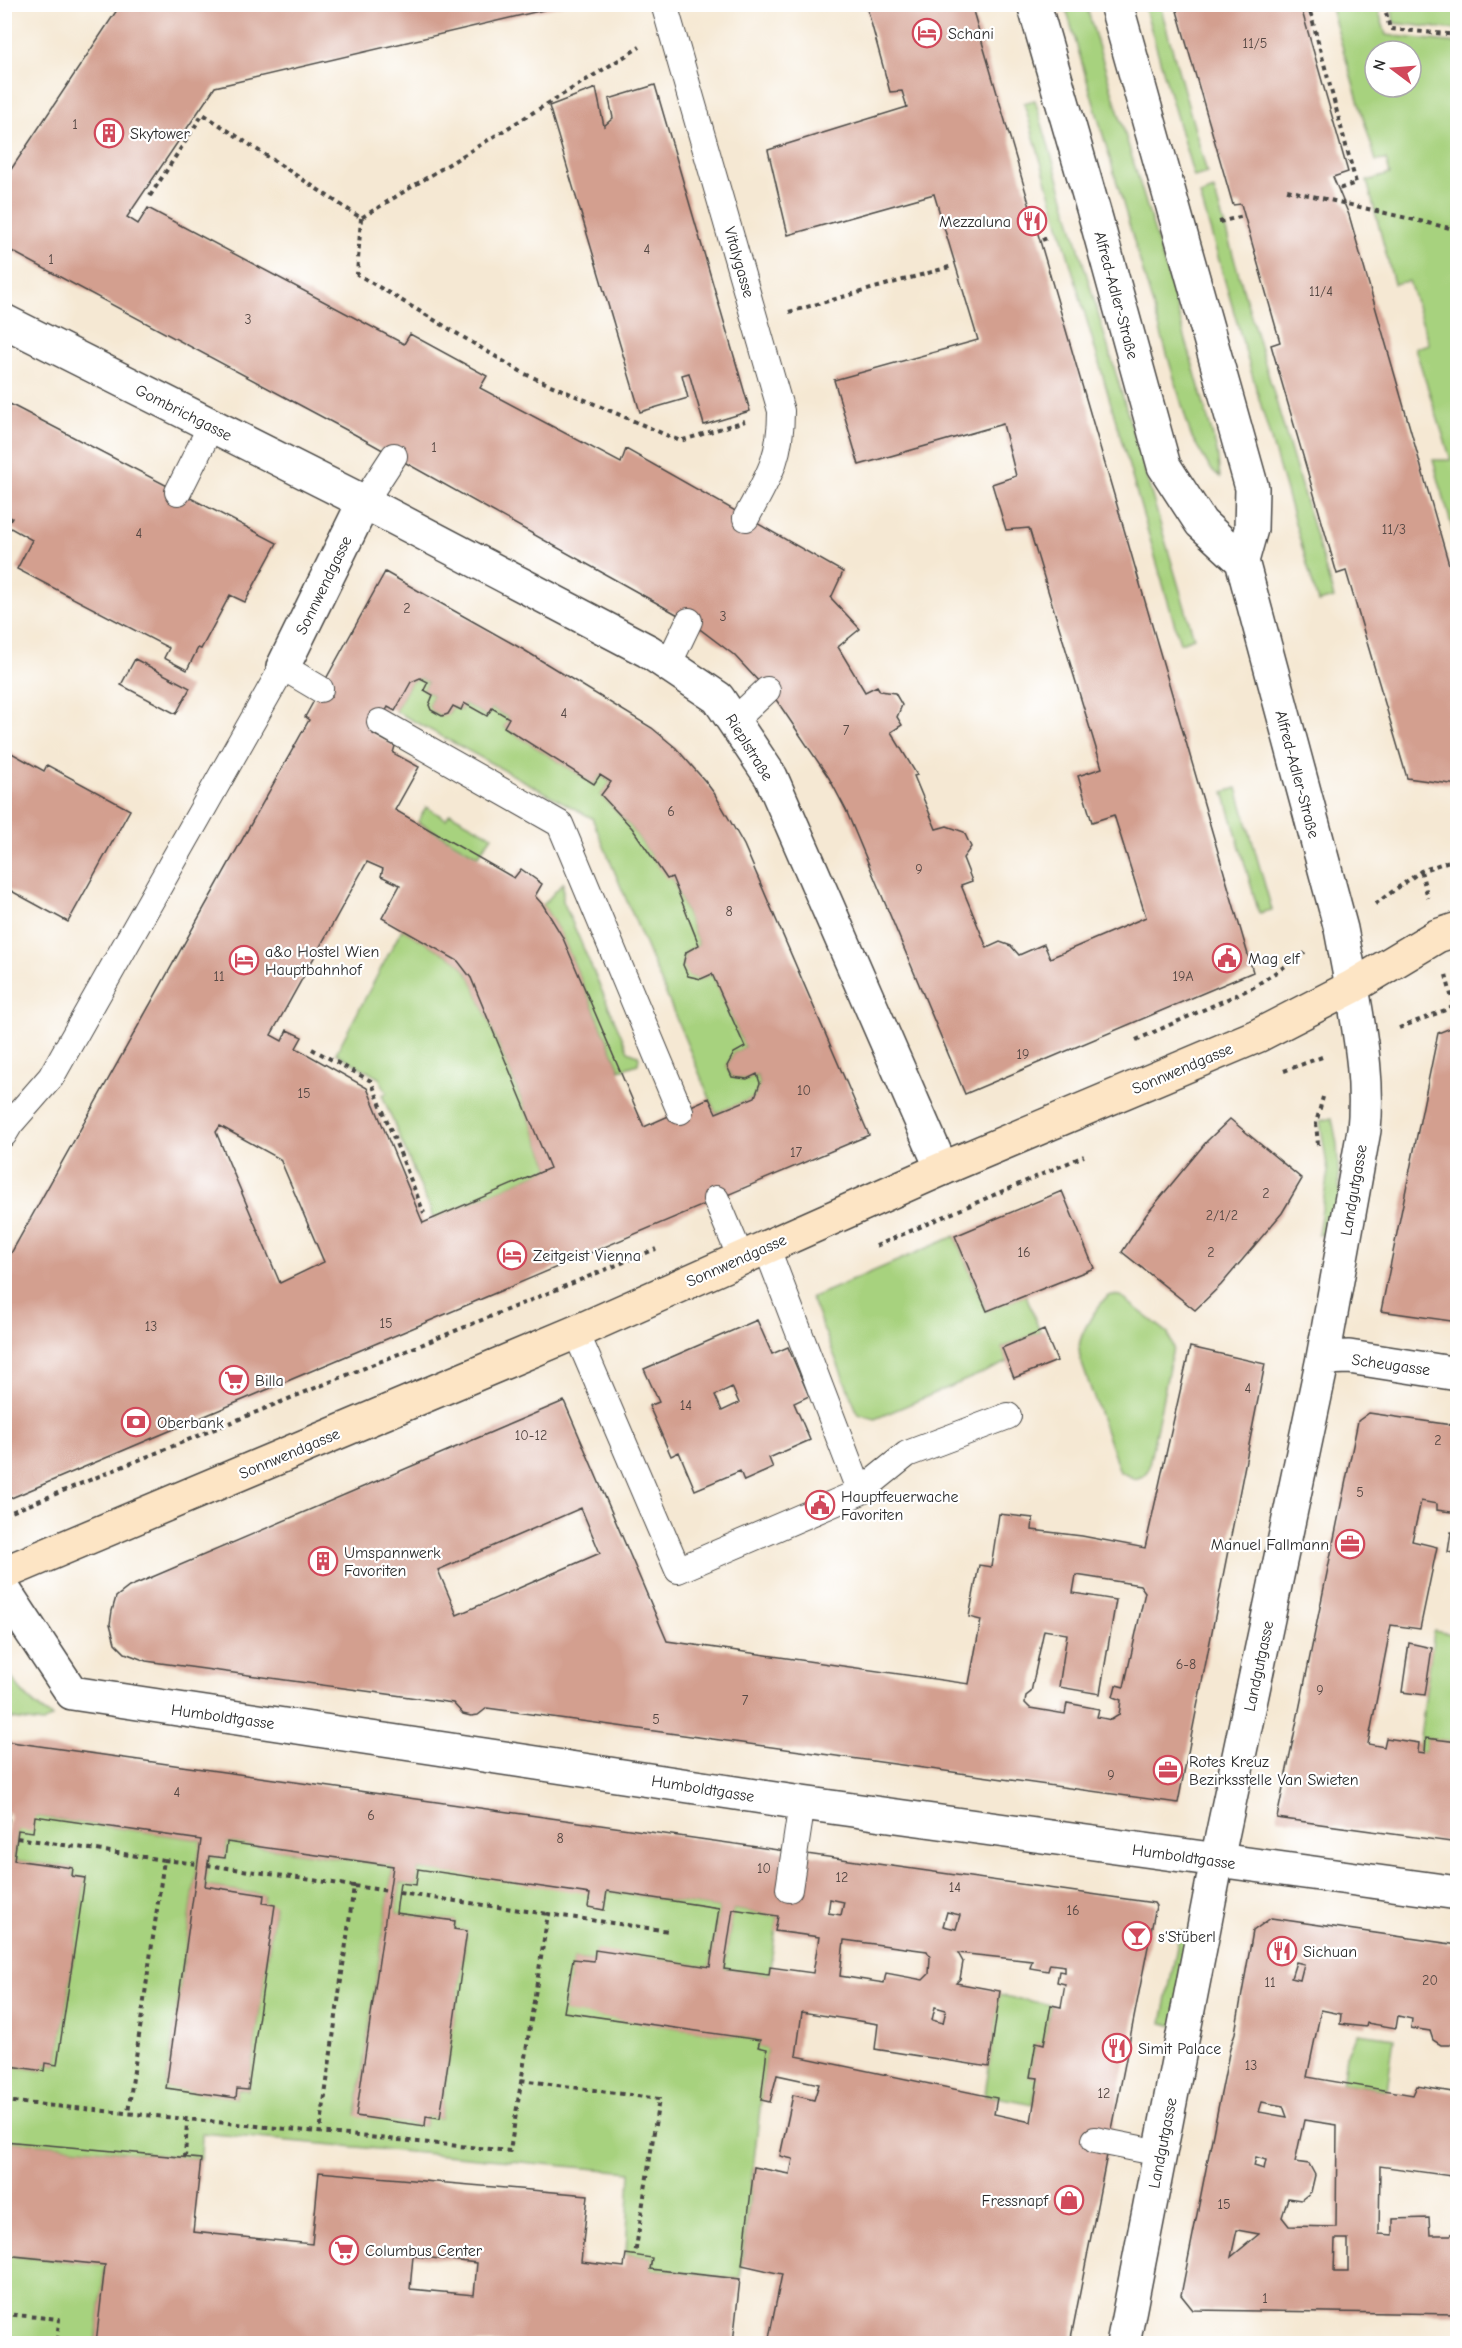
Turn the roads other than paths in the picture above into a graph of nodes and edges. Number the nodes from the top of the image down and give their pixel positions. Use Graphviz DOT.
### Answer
graph roads {
  1 [pos="1034,4"];
  2 [pos="1116,4"];
  3 [pos="668,16"];
  4 [pos="4,321"];
  5 [pos="211,426"];
  6 [pos="394,456"];
  7 [pos="178,492"];
  8 [pos="364,502"];
  9 [pos="746,518"];
  10 [pos="1242,561"];
  11 [pos="689,621"];
  12 [pos="668,664"];
  13 [pos="283,668"];
  14 [pos="320,689"];
  15 [pos="767,690"];
  16 [pos="734,721"];
  17 [pos="380,722"];
  18 [pos="1458,929"];
  19 [pos="1352,987"];
  20 [pos="680,1111"];
  21 [pos="4,1134"];
  22 [pos="942,1169"];
  23 [pos="716,1199"];
  24 [pos="753,1252"];
  25 [pos="576,1332"];
  26 [pos="1323,1358"];
  27 [pos="1458,1374"];
  28 [pos="1008,1416"];
  29 [pos="860,1492"];
  30 [pos="4,1573"];
  31 [pos="4,1590"];
  32 [pos="802,1803"];
  33 [pos="1217,1860"];
  34 [pos="789,1889"];
  35 [pos="1458,1893"];
  36 [pos="1095,2140"];
  37 [pos="1160,2153"];
  38 [pos="1131,2343"];
  1 -- 10 [label="street, Alfred-Adler-Straße"];
  2 -- 10 [label="street"];
  3 -- 9 [label="lane, Vitalygasse"];
  4 -- 5 [label="street, Gombrichgasse"];
  5 -- 7 [label="lane"];
  5 -- 8 [label="street, Gombrichgasse"];
  6 -- 8 [label="lane"];
  8 -- 12 [label="street, Rieplstraße"];
  8 -- 13 [label="street, Sonnwendgasse"];
  10 -- 19 [label="street, Alfred-Adler-Straße"];
  11 -- 12 [label="lane"];
  12 -- 16 [label="street, Rieplstraße"];
  13 -- 14 [label="lane"];
  13 -- 21 [label="lane"];
  15 -- 16 [label="lane"];
  16 -- 22 [label="street, Rieplstraße"];
  17 -- 20 [label="lane"];
  18 -- 19 [label="main road, Sonnwendgasse"];
  19 -- 22 [label="main road, Sonnwendgasse"];
  19 -- 26 [label="street, Landgutgasse"];
  22 -- 24 [label="main road, Sonnwendgasse"];
  23 -- 24 [label="lane"];
  24 -- 25 [label="main road, Sonnwendgasse"];
  24 -- 29 [label="lane"];
  25 -- 29 [label="lane"];
  25 -- 30 [label="main road, Sonnwendgasse"];
  26 -- 27 [label="street, Scheugasse"];
  26 -- 33 [label="street, Landgutgasse"];
  28 -- 29 [label="lane"];
  31 -- 32 [label="street, Humboldtgasse"];
  32 -- 33 [label="street, Humboldtgasse"];
  32 -- 34 [label="lane"];
  33 -- 35 [label="street, Humboldtgasse"];
  33 -- 37 [label="street, Landgutgasse"];
  36 -- 37 [label="lane"];
  37 -- 38 [label="street, Landgutgasse"];
}
